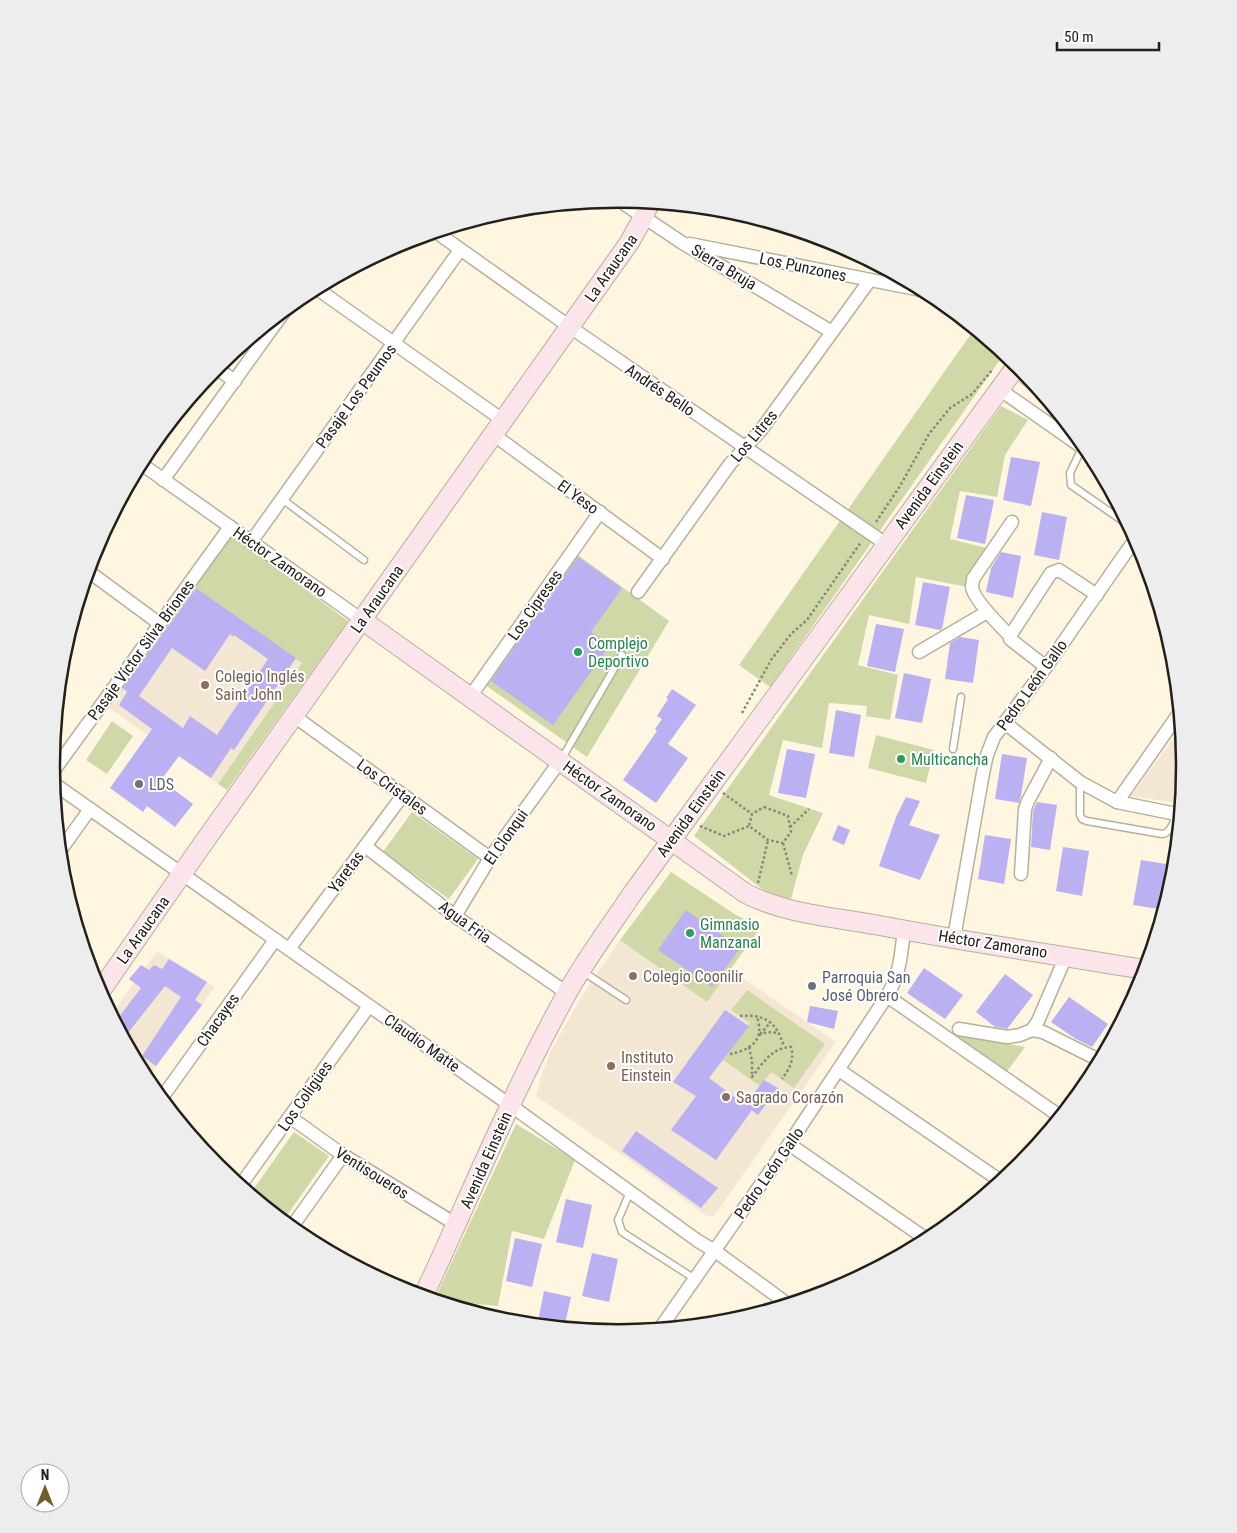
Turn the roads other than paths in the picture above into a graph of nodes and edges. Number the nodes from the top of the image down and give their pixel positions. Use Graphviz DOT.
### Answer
graph roads {
  1 [pos="647,210"];
  2 [pos="443,237"];
  3 [pos="681,242"];
  4 [pos="460,250"];
  5 [pos="870,280"];
  6 [pos="904,287"];
  7 [pos="323,293"];
  8 [pos="570,328"];
  9 [pos="272,329"];
  10 [pos="832,332"];
  11 [pos="394,343"];
  12 [pos="1013,372"];
  13 [pos="223,373"];
  14 [pos="235,381"];
  15 [pos="1000,389"];
  16 [pos="498,428"];
  17 [pos="1070,438"];
  18 [pos="745,448"];
  19 [pos="1082,455"];
  20 [pos="147,468"];
  21 [pos="163,480"];
  22 [pos="282,499"];
  23 [pos="600,512"];
  24 [pos="1118,518"];
  25 [pos="1012,522"];
  26 [pos="230,527"];
  27 [pos="251,542"];
  28 [pos="886,544"];
  29 [pos="1131,546"];
  30 [pos="662,558"];
  31 [pos="364,560"];
  32 [pos="94,576"];
  33 [pos="638,592"];
  34 [pos="1097,595"];
  35 [pos="987,612"];
  36 [pos="362,620"];
  37 [pos="160,624"];
  38 [pos="1010,636"];
  39 [pos="919,652"];
  40 [pos="622,655"];
  41 [pos="1046,668"];
  42 [pos="961,696"];
  43 [pos="470,697"];
  44 [pos="294,716"];
  45 [pos="1175,719"];
  46 [pos="1005,723"];
  47 [pos="953,749"];
  48 [pos="1051,758"];
  49 [pos="60,761"];
  50 [pos="560,761"];
  51 [pos="1080,782"];
  52 [pos="61,788"];
  53 [pos="403,796"];
  54 [pos="1117,802"];
  55 [pos="90,809"];
  56 [pos="1175,814"];
  57 [pos="1174,823"];
  58 [pos="671,840"];
  59 [pos="66,844"];
  60 [pos="365,846"];
  61 [pos="490,858"];
  62 [pos="182,874"];
  63 [pos="1021,874"];
  64 [pos="455,916"];
  65 [pos="904,930"];
  66 [pos="954,938"];
  67 [pos="275,940"];
  68 [pos="289,949"];
  69 [pos="1066,956"];
  70 [pos="1138,969"];
  71 [pos="581,970"];
  72 [pos="105,984"];
  73 [pos="567,993"];
  74 [pos="887,996"];
  75 [pos="626,1000"];
  76 [pos="369,1006"];
  77 [pos="959,1029"];
  78 [pos="1032,1030"];
  79 [pos="1095,1058"];
  80 [pos="839,1070"];
  81 [pos="165,1093"];
  82 [pos="510,1105"];
  83 [pos="1056,1113"];
  84 [pos="290,1117"];
  85 [pos="790,1144"];
  86 [pos="343,1156"];
  87 [pos="996,1178"];
  88 [pos="244,1180"];
  89 [pos="630,1192"];
  90 [pos="295,1222"];
  91 [pos="457,1225"];
  92 [pos="921,1236"];
  93 [pos="715,1252"];
  94 [pos="695,1279"];
  95 [pos="426,1290"];
  96 [pos="782,1300"];
  97 [pos="664,1323"];
  1 -- 3 [label="street, Sierra Bruja"];
  1 -- 8 [label="street, La Araucana"];
  2 -- 4 [label="street, Andrés Bello"];
  3 -- 5 [label="street, Los Punzones"];
  3 -- 10 [label="street, Sierra Bruja"];
  4 -- 8 [label="street, Andrés Bello"];
  4 -- 11 [label="street, Pasaje Los Peumos"];
  5 -- 6 [label="street, Los Punzones"];
  5 -- 10 [label="street, Los Litres"];
  7 -- 11 [label="street, El Yeso"];
  8 -- 16 [label="street, La Araucana"];
  8 -- 18 [label="street, Andrés Bello"];
  9 -- 14 [label="street"];
  10 -- 18 [label="street, Los Litres"];
  11 -- 16 [label="street, El Yeso"];
  11 -- 22 [label="street, Pasaje Los Peumos"];
  12 -- 15 [label="street, Avenida Einstein"];
  13 -- 14 [label="street"];
  14 -- 21 [label="street"];
  15 -- 17 [label="street"];
  15 -- 28 [label="street, Avenida Einstein"];
  16 -- 23 [label="street, El Yeso"];
  16 -- 36 [label="street, La Araucana"];
  18 -- 28 [label="street, Andrés Bello"];
  18 -- 30 [label="street, Los Litres"];
  19 -- 24 [label="lane"];
  20 -- 21 [label="street, Héctor Zamorano"];
  21 -- 26 [label="street, Héctor Zamorano"];
  22 -- 27 [label="street, Pasaje Los Peumos"];
  22 -- 31 [label="lane"];
  23 -- 30 [label="street, El Yeso"];
  23 -- 43 [label="street, Los Cipreses"];
  25 -- 35 [label="street"];
  26 -- 27 [label="street, Héctor Zamorano"];
  26 -- 37 [label="street, Pasaje Víctor Silva Briones"];
  27 -- 36 [label="street, Héctor Zamorano"];
  28 -- 58 [label="street, Avenida Einstein"];
  29 -- 34 [label="street, Pedro León Gallo"];
  30 -- 33 [label="street, Los Litres"];
  32 -- 37 [label="street"];
  34 -- 38 [label="street"];
  34 -- 41 [label="street, Pedro León Gallo"];
  35 -- 38 [label="street"];
  35 -- 39 [label="street"];
  36 -- 43 [label="street, Héctor Zamorano"];
  36 -- 44 [label="street, La Araucana"];
  37 -- 49 [label="street, Pasaje Víctor Silva Briones"];
  38 -- 41 [label="street"];
  40 -- 50 [label="lane"];
  41 -- 46 [label="street, Pedro León Gallo"];
  42 -- 47 [label="lane"];
  43 -- 50 [label="street, Héctor Zamorano"];
  44 -- 53 [label="street, Los Cristales"];
  44 -- 62 [label="street, La Araucana"];
  45 -- 54 [label="street"];
  46 -- 48 [label="street"];
  46 -- 66 [label="street, Pedro León Gallo"];
  48 -- 51 [label="street"];
  48 -- 63 [label="street"];
  50 -- 58 [label="street, Héctor Zamorano"];
  50 -- 61 [label="street, El Clonqui"];
  51 -- 54 [label="street"];
  51 -- 57 [label="lane"];
  52 -- 55 [label="street, Claudio Matte"];
  53 -- 60 [label="street, Yaretas"];
  53 -- 61 [label="street, Los Cristales"];
  54 -- 56 [label="street"];
  55 -- 59 [label="street"];
  55 -- 62 [label="street, Claudio Matte"];
  58 -- 65 [label="street, Héctor Zamorano"];
  58 -- 71 [label="street, Avenida Einstein"];
  60 -- 64 [label="street, Agua Fria"];
  60 -- 68 [label="street, Yaretas"];
  61 -- 64 [label="street, El Clonqui"];
  62 -- 67 [label="street, Claudio Matte"];
  62 -- 72 [label="street, La Araucana"];
  64 -- 73 [label="street, Agua Fria"];
  65 -- 66 [label="street, Héctor Zamorano"];
  65 -- 74 [label="street, Pedro León Gallo"];
  66 -- 69 [label="street, Héctor Zamorano"];
  67 -- 68 [label="street, Claudio Matte"];
  67 -- 81 [label="street, Chacayes"];
  68 -- 76 [label="street, Claudio Matte"];
  69 -- 70 [label="street, Héctor Zamorano"];
  69 -- 78 [label="street"];
  71 -- 73 [label="street, Avenida Einstein"];
  71 -- 75 [label="lane"];
  73 -- 82 [label="street, Avenida Einstein"];
  74 -- 80 [label="street, Pedro León Gallo"];
  74 -- 83 [label="street"];
  76 -- 82 [label="street, Claudio Matte"];
  76 -- 84 [label="street, Los Coligües"];
  77 -- 78 [label="street"];
  78 -- 79 [label="street"];
  80 -- 85 [label="street, Pedro León Gallo"];
  80 -- 87 [label="street"];
  82 -- 89 [label="street, Claudio Matte"];
  82 -- 91 [label="street, Avenida Einstein"];
  84 -- 86 [label="street, Ventisoueros"];
  84 -- 88 [label="street, Los Coligües"];
  85 -- 92 [label="street"];
  85 -- 93 [label="street, Pedro León Gallo"];
  86 -- 90 [label="street"];
  86 -- 91 [label="street, Ventisoueros"];
  89 -- 93 [label="street, Claudio Matte"];
  89 -- 94 [label="lane"];
  91 -- 95 [label="street, Avenida Einstein"];
  93 -- 94 [label="street, Pedro León Gallo"];
  93 -- 96 [label="street, Claudio Matte"];
  94 -- 97 [label="street, Pedro León Gallo"];
}
